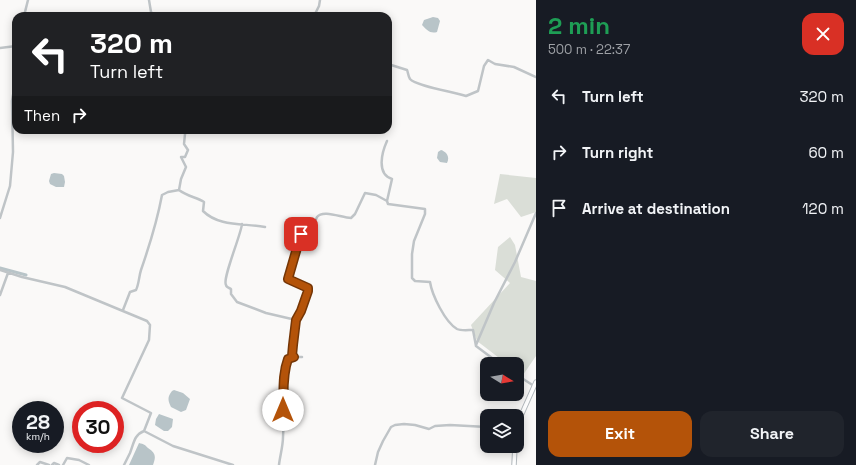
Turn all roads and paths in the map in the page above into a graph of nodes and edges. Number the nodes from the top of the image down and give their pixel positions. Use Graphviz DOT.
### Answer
graph roads {
  1 [pos="28,0"];
  2 [pos="149,0"];
  3 [pos="320,0"];
  4 [pos="25,12"];
  5 [pos="150,12"];
  6 [pos="316,12"];
  7 [pos="12,46"];
  8 [pos="0,48"];
  9 [pos="392,65"];
  10 [pos="536,77"];
  11 [pos="13,134"];
  12 [pos="185,134"];
  13 [pos="387,141"];
  14 [pos="179,190"];
  15 [pos="387,201"];
  16 [pos="536,213"];
  17 [pos="0,218"];
  18 [pos="242,224"];
  19 [pos="265,227"];
  20 [pos="0,270"];
  21 [pos="8,273"];
  22 [pos="0,295"];
  23 [pos="123,310"];
  24 [pos="296,320"];
  25 [pos="476,346"];
  26 [pos="294,357"];
  27 [pos="302,357"];
  28 [pos="491,357"];
  29 [pos="524,378"];
  30 [pos="535,384"];
  31 [pos="524,409"];
  32 [pos="480,427"];
  33 [pos="144,431"];
  34 [pos="515,453"];
  35 [pos="37,465"];
  36 [pos="48,465"];
  37 [pos="52,465"];
  38 [pos="59,465"];
  39 [pos="63,465"];
  40 [pos="89,465"];
  41 [pos="124,465"];
  42 [pos="233,465"];
  43 [pos="278,465"];
  44 [pos="375,465"];
  45 [pos="514,465"];
  1 -- 4 [label="street"];
  2 -- 5 [label="street"];
  3 -- 6 [label="street"];
  7 -- 8 [label="street"];
  9 -- 10 [label="street"];
  11 -- 17 [label="street"];
  12 -- 14 [label="street"];
  13 -- 15 [label="street"];
  14 -- 18 [label="street"];
  14 -- 23 [label="street"];
  15 -- 24 [label="street"];
  15 -- 25 [label="street"];
  16 -- 25 [label="street"];
  18 -- 19 [label="street"];
  18 -- 24 [label="street"];
  20 -- 21 [label="street"];
  21 -- 22 [label="street"];
  21 -- 23 [label="street"];
  23 -- 33 [label="street"];
  24 -- 26 [label="street"];
  25 -- 28 [label="street"];
  26 -- 27 [label="street"];
  26 -- 43 [label="street"];
  29 -- 30 [label="street"];
  30 -- 31 [label="main road"];
  32 -- 44 [label="street"];
  33 -- 41 [label="street"];
  33 -- 42 [label="street"];
  34 -- 45 [label="main road"];
  35 -- 36 [label="street"];
  37 -- 38 [label="street"];
  39 -- 40 [label="street"];
}
